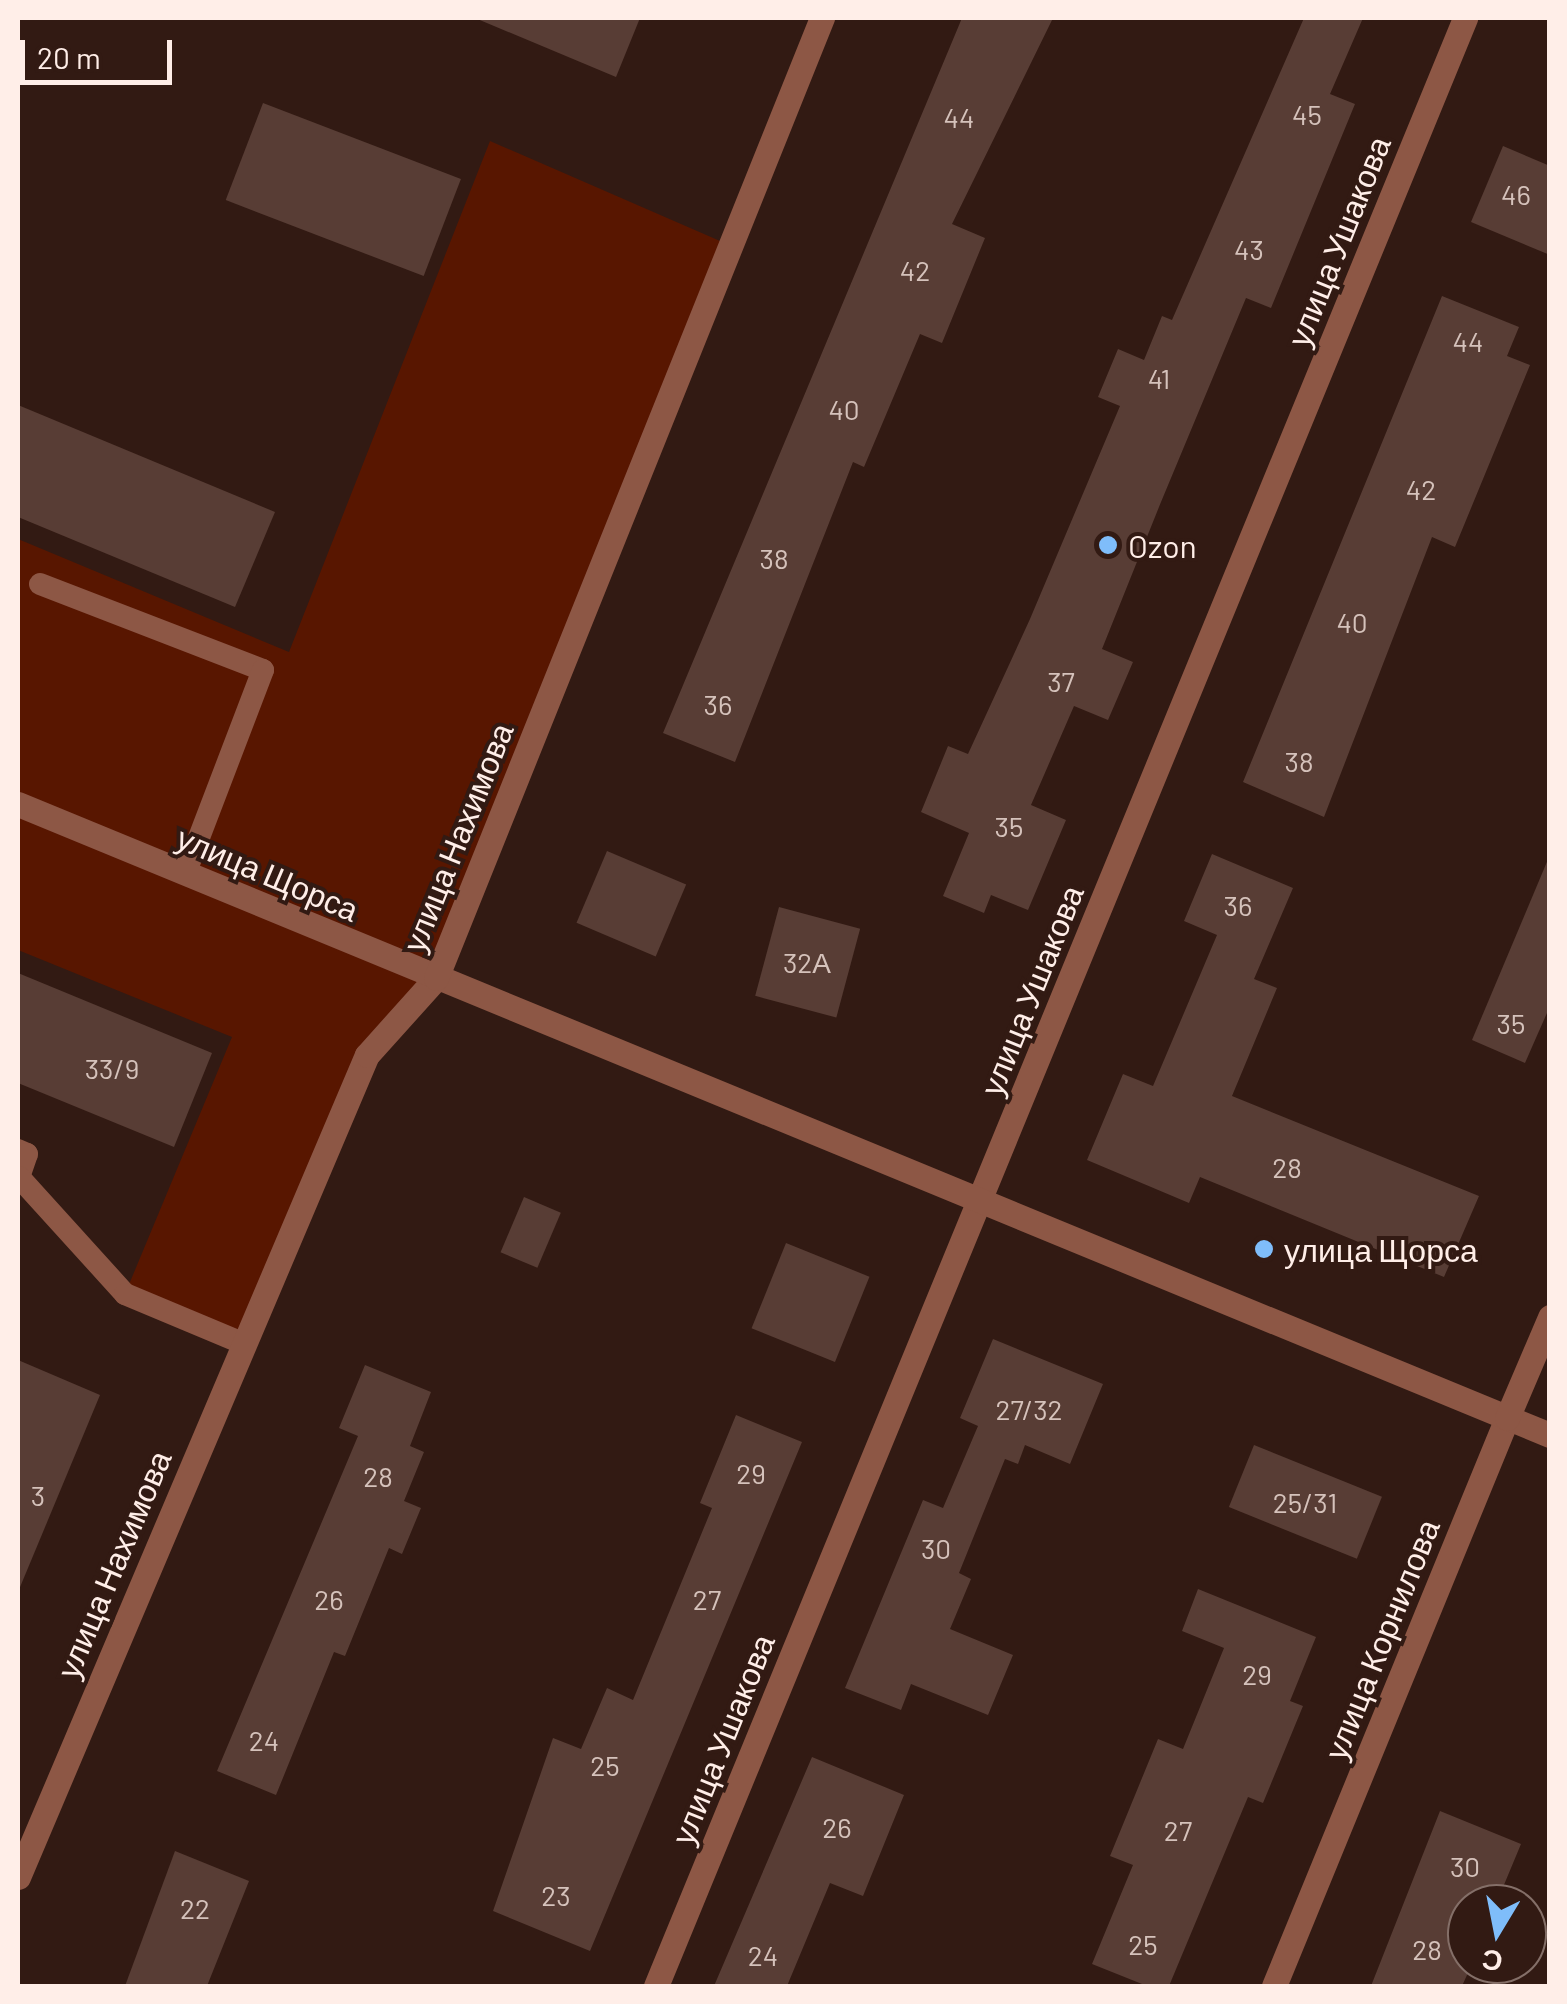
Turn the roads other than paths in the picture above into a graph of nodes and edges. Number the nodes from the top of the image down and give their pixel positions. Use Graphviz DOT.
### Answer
graph roads {
  1 [pos="822,18"];
  2 [pos="1465,18"];
  3 [pos="40,584"];
  4 [pos="18,804"];
  5 [pos="185,874"];
  6 [pos="436,978"];
  7 [pos="18,1150"];
  8 [pos="18,1178"];
  9 [pos="979,1201"];
  10 [pos="1550,1317"];
  11 [pos="240,1342"];
  12 [pos="1507,1418"];
  13 [pos="1550,1434"];
  14 [pos="18,1877"];
  15 [pos="656,1986"];
  16 [pos="1274,1986"];
  1 -- 6 [label="street, улица Нахимова"];
  2 -- 9 [label="street, улица Ушакова"];
  3 -- 5 [label="lane"];
  4 -- 5 [label="street, улица Щорса"];
  5 -- 6 [label="street, улица Щорса"];
  6 -- 9 [label="street, улица Щорса"];
  6 -- 11 [label="street, улица Нахимова"];
  7 -- 8 [label="lane"];
  8 -- 11 [label="lane"];
  9 -- 12 [label="street, улица Щорса"];
  9 -- 15 [label="street, улица Ушакова"];
  10 -- 12 [label="street, улица Корнилова"];
  11 -- 14 [label="street, улица Нахимова"];
  12 -- 13 [label="street, улица Щорса"];
  12 -- 16 [label="street, улица Корнилова"];
}
